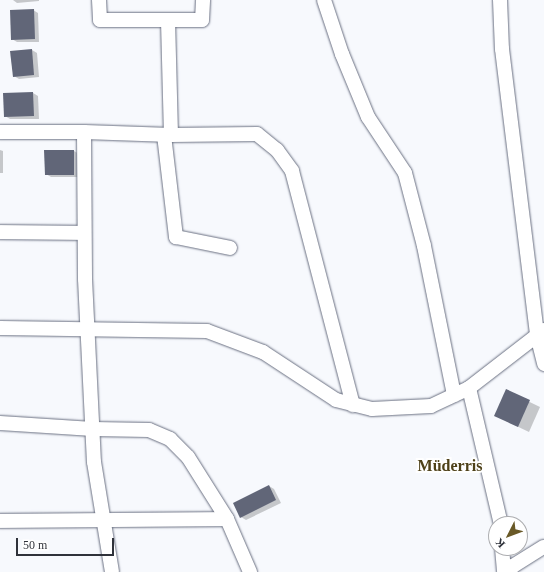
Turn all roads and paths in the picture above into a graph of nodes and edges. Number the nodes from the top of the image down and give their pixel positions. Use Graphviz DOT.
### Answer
graph roads {
  1 [pos="99,0"];
  2 [pos="203,0"];
  3 [pos="324,0"];
  4 [pos="500,0"];
  5 [pos="168,20"];
  6 [pos="0,132"];
  7 [pos="84,132"];
  8 [pos="167,135"];
  9 [pos="0,232"];
  10 [pos="84,233"];
  11 [pos="230,248"];
  12 [pos="0,328"];
  13 [pos="88,330"];
  14 [pos="541,332"];
  15 [pos="544,364"];
  16 [pos="470,388"];
  17 [pos="454,395"];
  18 [pos="353,405"];
  19 [pos="0,423"];
  20 [pos="93,429"];
  21 [pos="499,516"];
  22 [pos="104,519"];
  23 [pos="227,519"];
  24 [pos="0,521"];
  25 [pos="544,547"];
  26 [pos="503,556"];
  27 [pos="112,572"];
  28 [pos="250,572"];
  29 [pos="504,572"];
  30 [pos="508,572"];
  1 -- 5 [label="street"];
  2 -- 5 [label="street"];
  3 -- 17 [label="street"];
  4 -- 14 [label="street"];
  5 -- 8 [label="street"];
  6 -- 7 [label="street"];
  7 -- 8 [label="street"];
  7 -- 10 [label="street"];
  8 -- 11 [label="street"];
  8 -- 18 [label="street"];
  9 -- 10 [label="street"];
  10 -- 13 [label="street"];
  12 -- 13 [label="street"];
  13 -- 18 [label="street"];
  13 -- 20 [label="street"];
  14 -- 15 [label="street"];
  14 -- 16 [label="street"];
  16 -- 17 [label="street"];
  16 -- 21 [label="street"];
  17 -- 18 [label="street"];
  19 -- 20 [label="street"];
  20 -- 22 [label="street"];
  20 -- 23 [label="street"];
  22 -- 23 [label="street"];
  22 -- 24 [label="street"];
  22 -- 27 [label="street"];
  23 -- 28 [label="street"];
  25 -- 30 [label="street"];
  26 -- 29 [label="street"];
}
